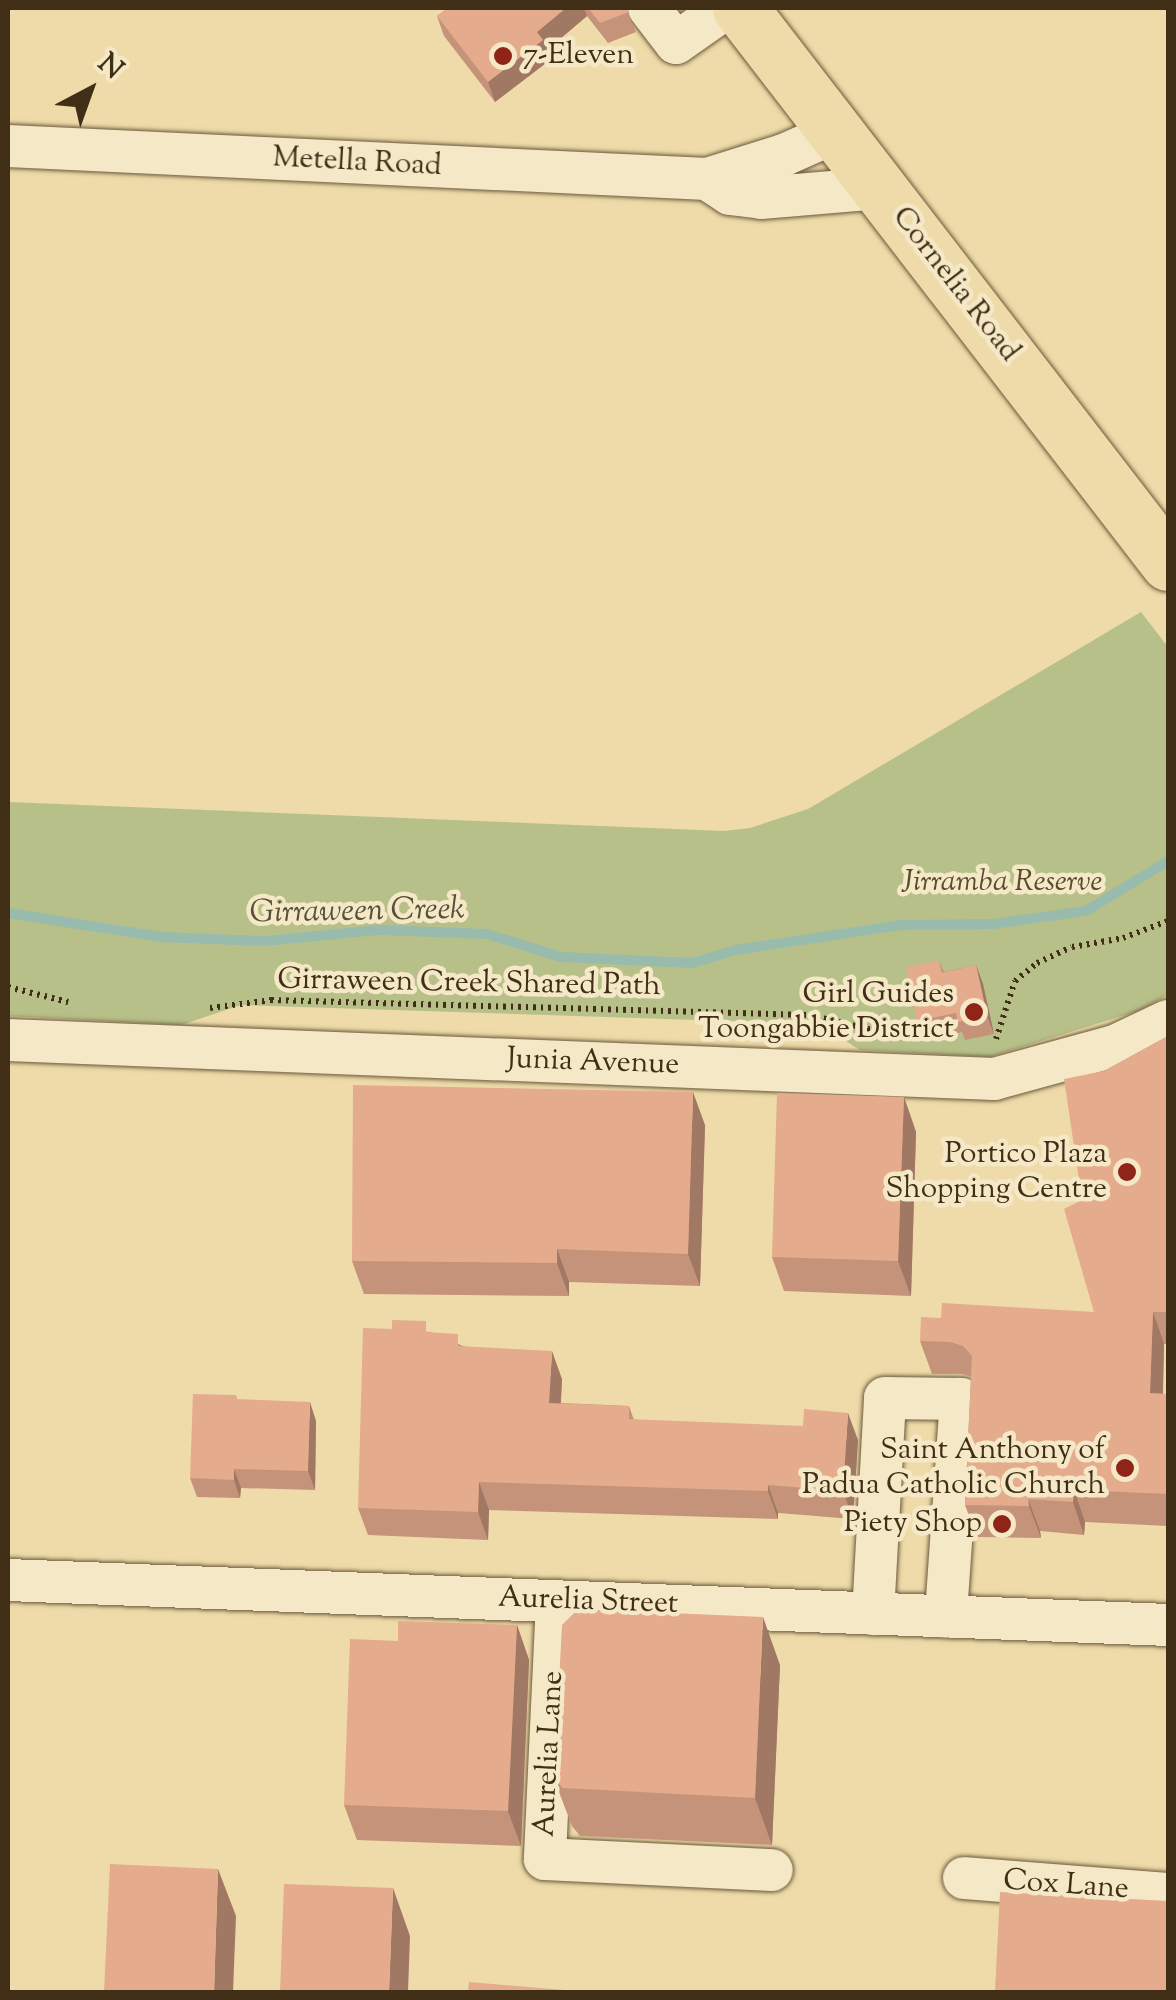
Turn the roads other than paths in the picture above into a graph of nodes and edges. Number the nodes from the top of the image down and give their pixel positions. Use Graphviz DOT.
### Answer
graph roads {
  1 [pos="648,8"];
  2 [pos="726,8"];
  3 [pos="740,8"];
  4 [pos="836,132"];
  5 [pos="8,146"];
  6 [pos="706,179"];
  7 [pos="880,188"];
  8 [pos="1168,564"];
  9 [pos="1168,1021"];
  10 [pos="8,1040"];
  11 [pos="8,1580"];
  12 [pos="558,1601"];
  13 [pos="874,1614"];
  14 [pos="946,1616"];
  15 [pos="1168,1625"];
  16 [pos="772,1870"];
  17 [pos="964,1878"];
  18 [pos="1168,1894"];
  1 -- 2 [label="street"];
  3 -- 4 [label="main road, Cornelia Road"];
  4 -- 6 [label="street, Metella Road"];
  4 -- 7 [label="main road, Cornelia Road"];
  5 -- 6 [label="street, Metella Road"];
  6 -- 7 [label="street, Metella Road"];
  7 -- 8 [label="main road, Cornelia Road"];
  9 -- 10 [label="street, Junia Avenue"];
  11 -- 12 [label="street, Aurelia Street"];
  12 -- 13 [label="street, Aurelia Street"];
  12 -- 16 [label="street, Aurelia Lane"];
  13 -- 14 [label="street, Aurelia Street"];
  13 -- 14 [label="street"];
  14 -- 15 [label="street, Aurelia Street"];
  17 -- 18 [label="street, Cox Lane"];
}
